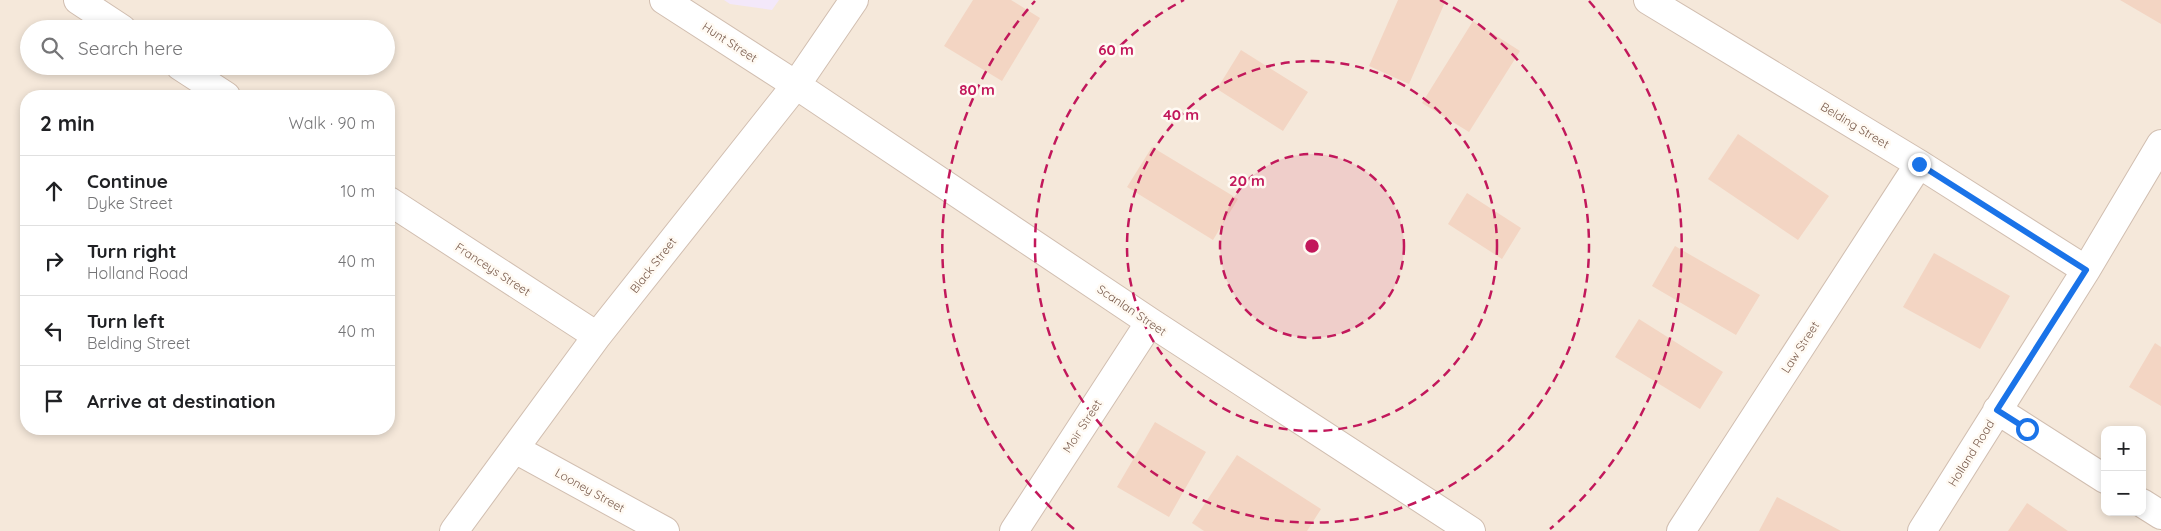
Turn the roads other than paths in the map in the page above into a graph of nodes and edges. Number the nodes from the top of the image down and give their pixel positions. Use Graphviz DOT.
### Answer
graph roads {
  1 [pos="78,0"];
  2 [pos="664,0"];
  3 [pos="854,0"];
  4 [pos="1648,0"];
  5 [pos="108,20"];
  6 [pos="194,75"];
  7 [pos="796,85"];
  8 [pos="217,90"];
  9 [pos="2161,144"];
  10 [pos="1919,164"];
  11 [pos="395,205"];
  12 [pos="2086,270"];
  13 [pos="1150,322"];
  14 [pos="597,336"];
  15 [pos="1997,410"];
  16 [pos="515,449"];
  17 [pos="2101,476"];
  18 [pos="2146,506"];
  19 [pos="2161,515"];
  20 [pos="454,531"];
  21 [pos="664,531"];
  22 [pos="1014,531"];
  23 [pos="1472,531"];
  24 [pos="1681,531"];
  25 [pos="1922,531"];
  1 -- 5 [label="street"];
  2 -- 7 [label="street, Hunt Street"];
  3 -- 7 [label="street, Black Street"];
  4 -- 10 [label="street, Belding Street"];
  6 -- 8 [label="street"];
  7 -- 13 [label="street, Scanlan Street"];
  7 -- 14 [label="street, Black Street"];
  9 -- 12 [label="street, Holland Road"];
  10 -- 12 [label="street, Belding Street"];
  10 -- 24 [label="street, Law Street"];
  11 -- 14 [label="street, Franceys Street"];
  12 -- 15 [label="street, Holland Road"];
  13 -- 22 [label="street, Moir Street"];
  13 -- 23 [label="street, Scanlan Street"];
  14 -- 16 [label="street, Black Street"];
  15 -- 17 [label="street"];
  15 -- 25 [label="street, Holland Road"];
  16 -- 20 [label="street, Black Street"];
  16 -- 21 [label="street, Looney Street"];
  18 -- 19 [label="street"];
}
